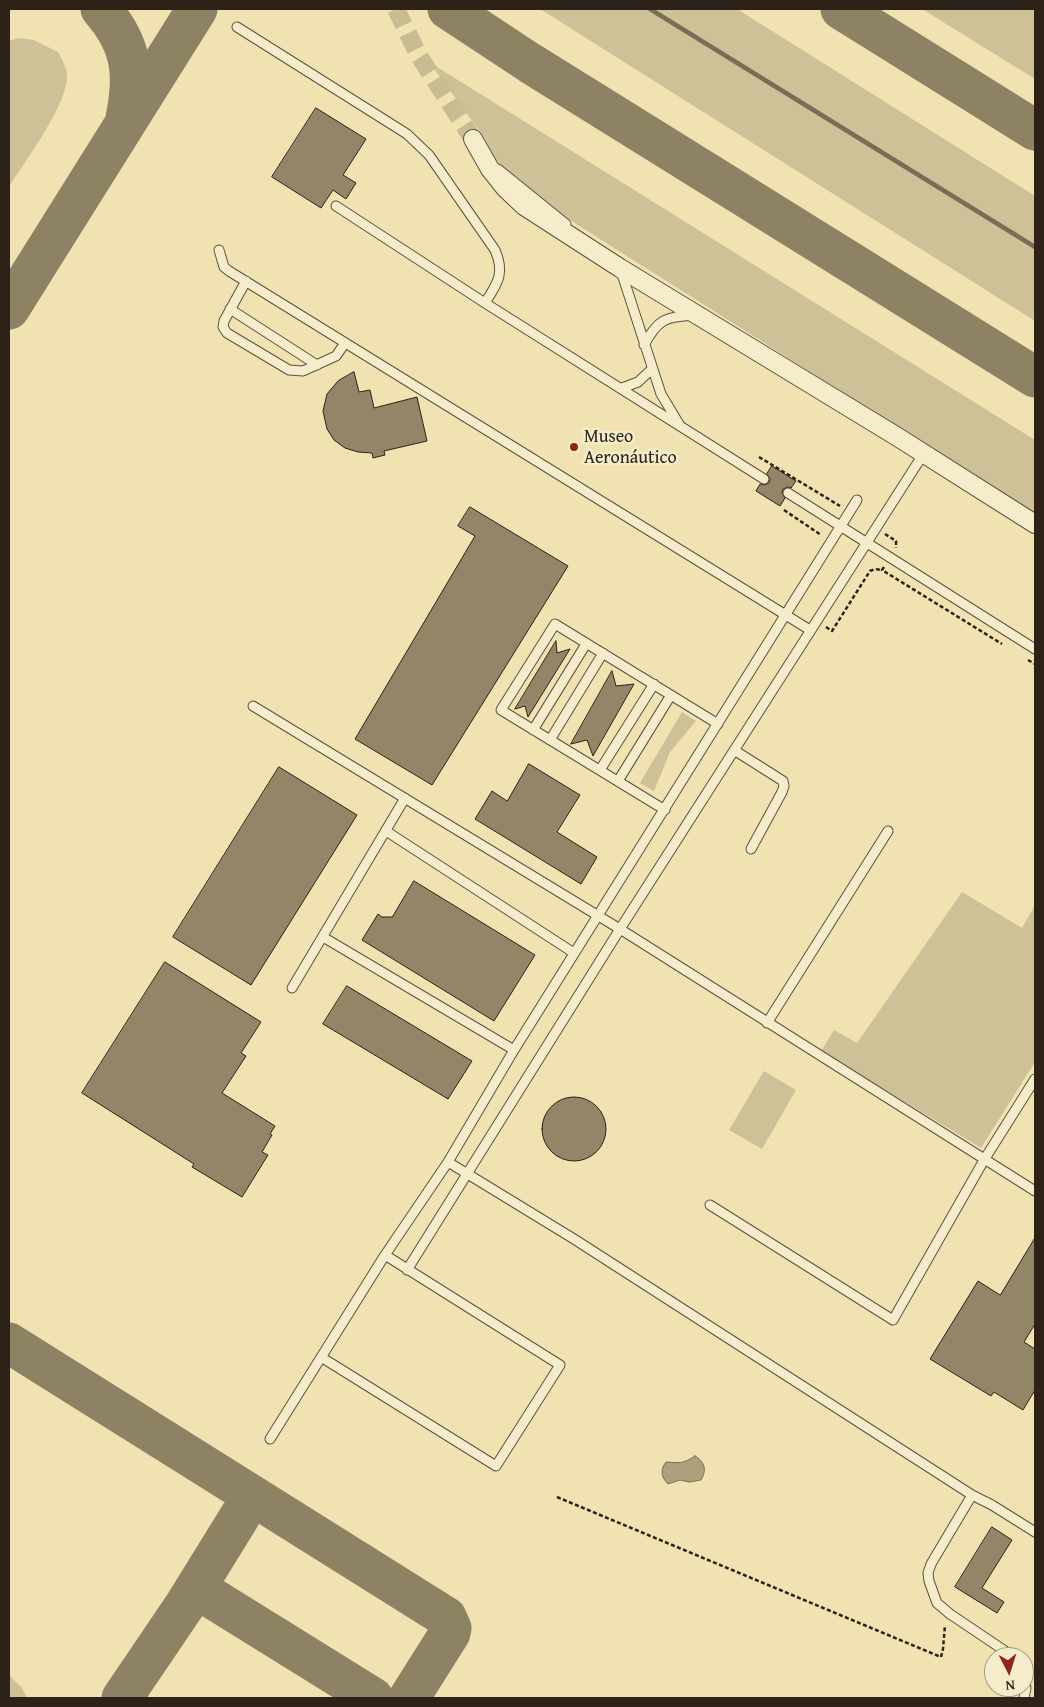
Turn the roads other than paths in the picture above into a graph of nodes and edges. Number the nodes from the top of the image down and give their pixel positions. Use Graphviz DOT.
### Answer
graph roads {
  1 [pos="237,26"];
  2 [pos="479,150"];
  3 [pos="336,206"];
  4 [pos="219,250"];
  5 [pos="620,268"];
  6 [pos="246,281"];
  7 [pos="485,303"];
  8 [pos="230,309"];
  9 [pos="697,315"];
  10 [pos="345,343"];
  11 [pos="644,345"];
  12 [pos="318,365"];
  13 [pos="652,369"];
  14 [pos="622,388"];
  15 [pos="682,428"];
  16 [pos="924,453"];
  17 [pos="764,479"];
  18 [pos="788,493"];
  19 [pos="857,500"];
  20 [pos="1035,524"];
  21 [pos="840,527"];
  22 [pos="866,543"];
  23 [pos="787,615"];
  24 [pos="810,630"];
  25 [pos="586,644"];
  26 [pos="1035,649"];
  27 [pos="603,653"];
  28 [pos="654,684"];
  29 [pos="672,695"];
  30 [pos="253,706"];
  31 [pos="718,724"];
  32 [pos="533,730"];
  33 [pos="550,740"];
  34 [pos="734,750"];
  35 [pos="600,770"];
  36 [pos="618,781"];
  37 [pos="405,798"];
  38 [pos="664,810"];
  39 [pos="386,831"];
  40 [pos="888,831"];
  41 [pos="751,848"];
  42 [pos="598,916"];
  43 [pos="620,929"];
  44 [pos="323,937"];
  45 [pos="574,953"];
  46 [pos="292,988"];
  47 [pos="767,1023"];
  48 [pos="514,1050"];
  49 [pos="1035,1079"];
  50 [pos="984,1160"];
  51 [pos="448,1162"];
  52 [pos="468,1174"];
  53 [pos="1035,1191"];
  54 [pos="710,1205"];
  55 [pos="385,1255"];
  56 [pos="406,1270"];
  57 [pos="321,1357"];
  58 [pos="270,1439"];
  59 [pos="972,1495"];
  60 [pos="1035,1532"];
  61 [pos="999,1647"];
  1 -- 7 [label="lane"];
  2 -- 5 [label="street"];
  3 -- 7 [label="lane"];
  4 -- 6 [label="lane"];
  5 -- 9 [label="street"];
  5 -- 11 [label="lane"];
  6 -- 8 [label="lane"];
  6 -- 10 [label="lane"];
  7 -- 14 [label="lane"];
  8 -- 12 [label="lane"];
  8 -- 12 [label="lane"];
  9 -- 11 [label="lane"];
  9 -- 16 [label="street"];
  10 -- 12 [label="lane"];
  10 -- 23 [label="lane"];
  11 -- 13 [label="lane"];
  13 -- 14 [label="lane"];
  13 -- 15 [label="lane"];
  14 -- 15 [label="lane"];
  15 -- 17 [label="lane"];
  16 -- 20 [label="street"];
  16 -- 22 [label="lane"];
  18 -- 21 [label="lane"];
  19 -- 21 [label="lane"];
  21 -- 22 [label="lane"];
  21 -- 23 [label="lane"];
  22 -- 24 [label="lane"];
  22 -- 26 [label="lane"];
  23 -- 24 [label="lane"];
  23 -- 31 [label="lane"];
  24 -- 34 [label="lane"];
  25 -- 27 [label="lane"];
  25 -- 32 [label="lane"];
  25 -- 32 [label="lane"];
  27 -- 28 [label="lane"];
  27 -- 33 [label="lane"];
  28 -- 29 [label="lane"];
  28 -- 35 [label="lane"];
  29 -- 31 [label="lane"];
  29 -- 36 [label="lane"];
  30 -- 37 [label="lane"];
  31 -- 38 [label="lane"];
  32 -- 33 [label="lane"];
  33 -- 35 [label="lane"];
  34 -- 41 [label="lane"];
  34 -- 43 [label="lane"];
  35 -- 36 [label="lane"];
  36 -- 38 [label="lane"];
  37 -- 39 [label="lane"];
  37 -- 42 [label="lane"];
  38 -- 42 [label="lane"];
  39 -- 44 [label="lane"];
  39 -- 45 [label="lane"];
  40 -- 47 [label="lane"];
  42 -- 43 [label="lane"];
  42 -- 45 [label="lane"];
  43 -- 47 [label="lane"];
  43 -- 52 [label="lane"];
  44 -- 46 [label="lane"];
  44 -- 48 [label="lane"];
  45 -- 48 [label="lane"];
  47 -- 50 [label="lane"];
  48 -- 51 [label="lane"];
  49 -- 50 [label="lane"];
  50 -- 53 [label="lane"];
  50 -- 54 [label="lane"];
  51 -- 52 [label="lane"];
  51 -- 55 [label="lane"];
  52 -- 56 [label="lane"];
  52 -- 59 [label="lane"];
  55 -- 56 [label="lane"];
  55 -- 57 [label="lane"];
  56 -- 57 [label="lane"];
  57 -- 58 [label="lane"];
  59 -- 60 [label="lane"];
  59 -- 61 [label="lane"];
}
